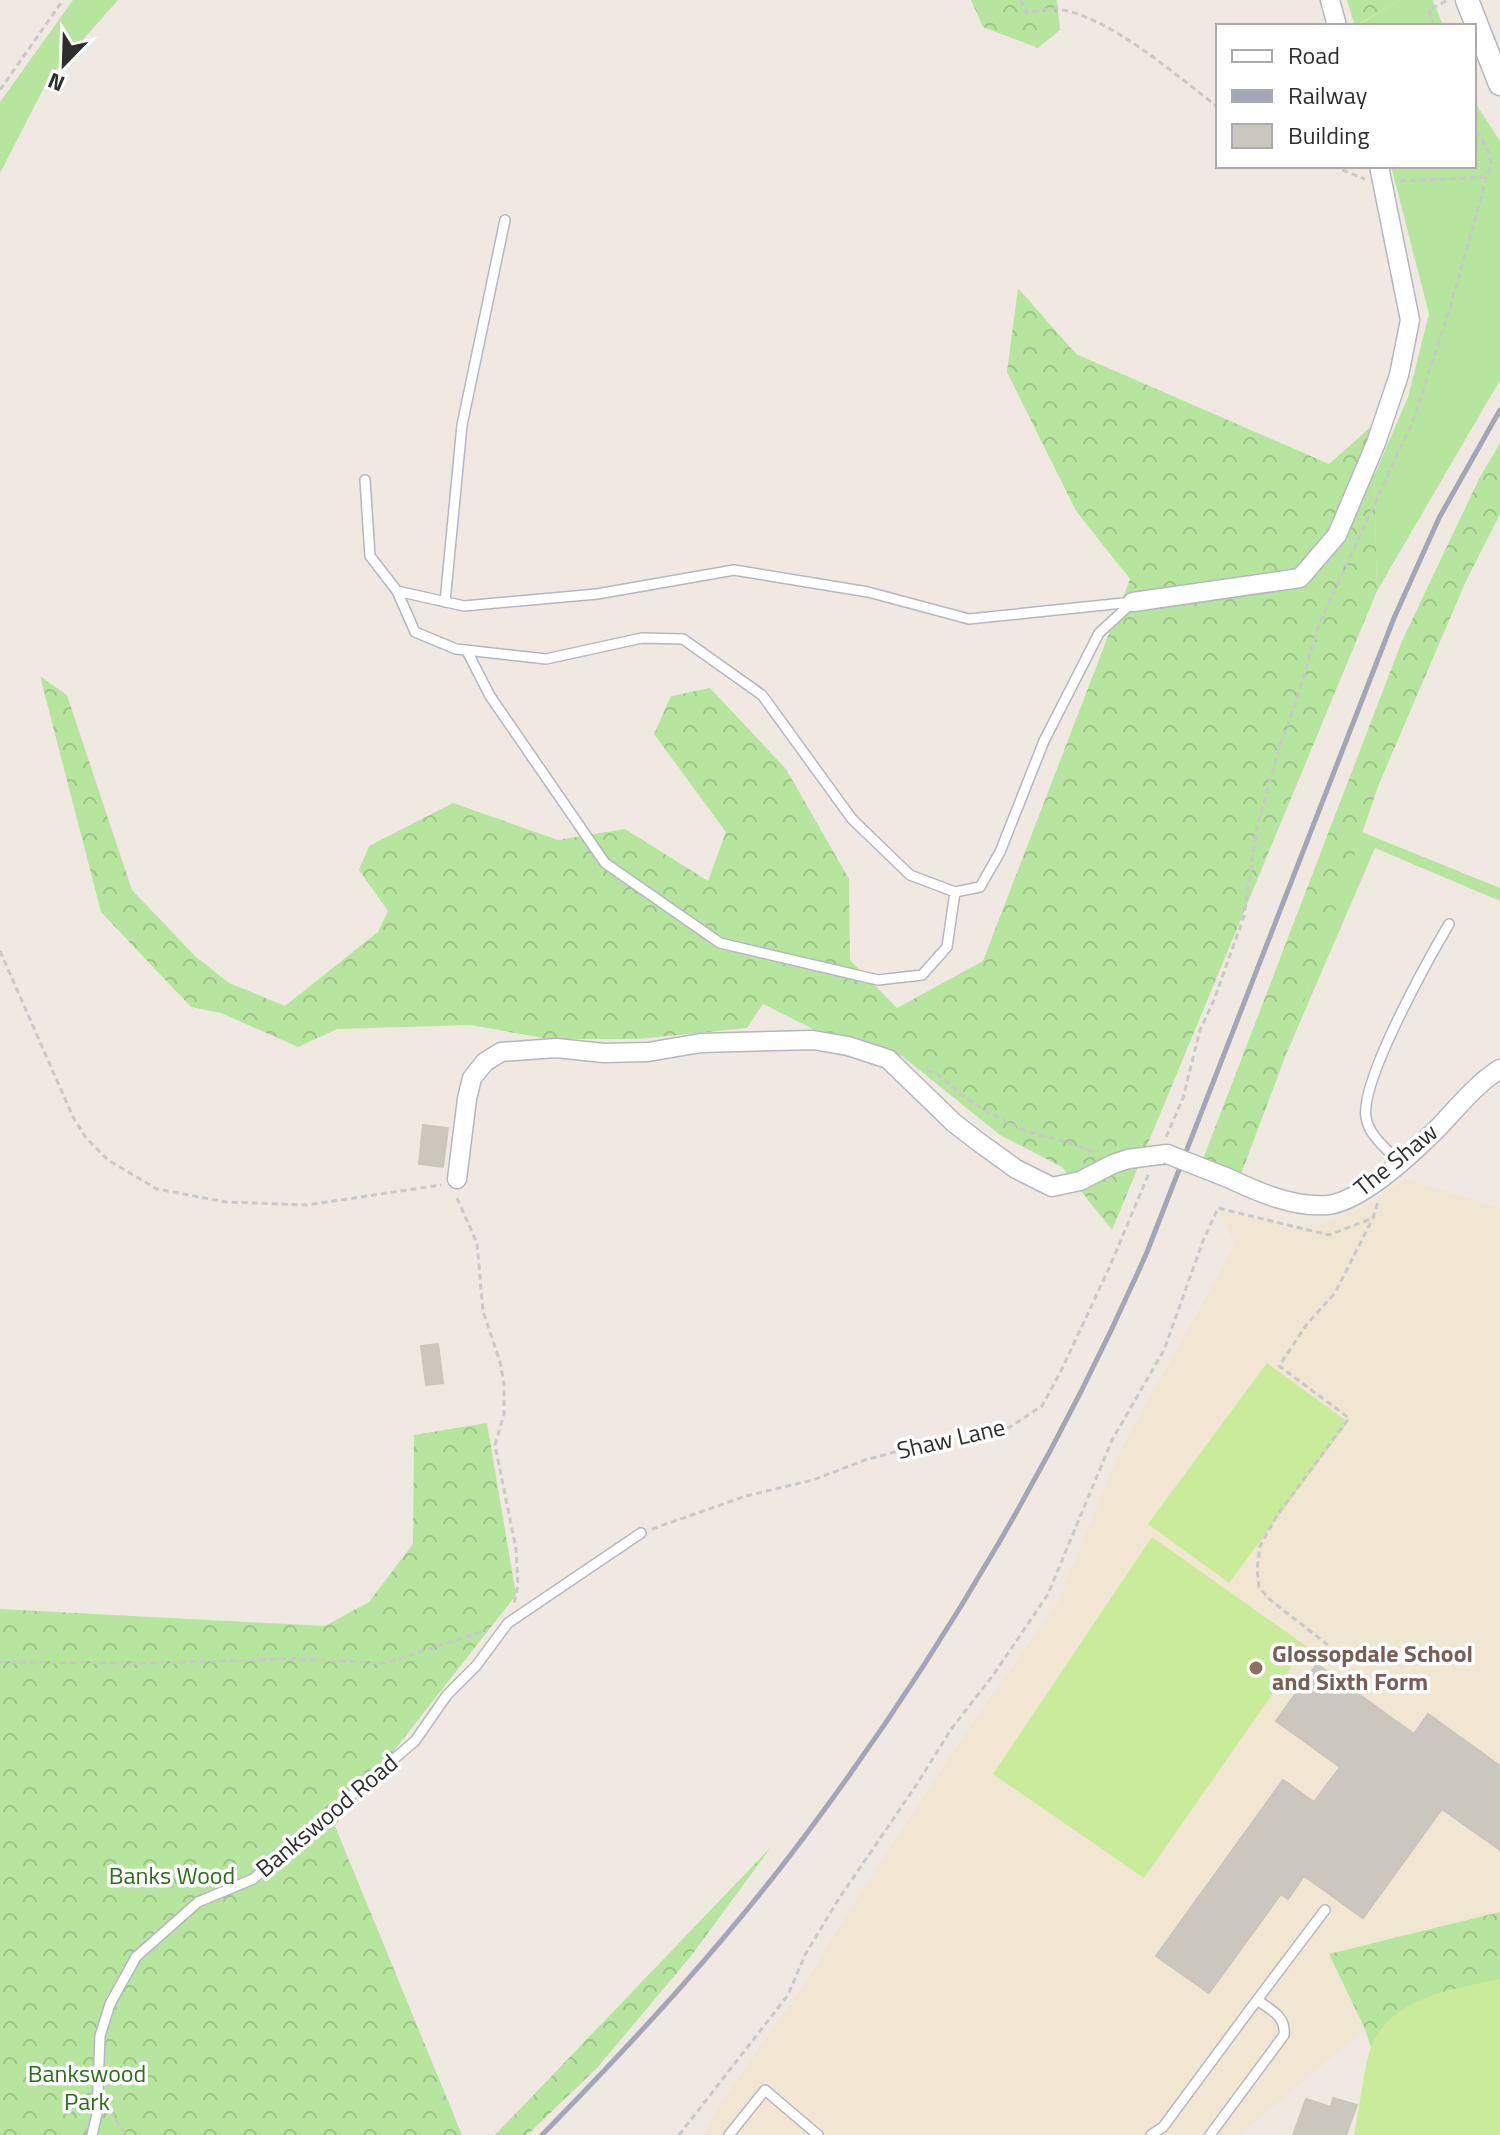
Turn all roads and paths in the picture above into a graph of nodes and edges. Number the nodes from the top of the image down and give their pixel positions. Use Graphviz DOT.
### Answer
graph roads {
  1 [pos="63,0"];
  2 [pos="1021,0"];
  3 [pos="1330,0"];
  4 [pos="1449,0"];
  5 [pos="1467,0"];
  6 [pos="1336,24"];
  7 [pos="1433,24"];
  8 [pos="1500,84"];
  9 [pos="0,90"];
  10 [pos="1216,106"];
  11 [pos="1476,130"];
  12 [pos="1338,168"];
  13 [pos="1381,173"];
  14 [pos="1488,177"];
  15 [pos="505,220"];
  16 [pos="365,480"];
  17 [pos="397,591"];
  18 [pos="445,602"];
  19 [pos="1133,602"];
  20 [pos="467,651"];
  21 [pos="955,892"];
  22 [pos="1449,924"];
  23 [pos="0,951"];
  24 [pos="1500,1069"];
  25 [pos="910,1080"];
  26 [pos="1162,1155"];
  27 [pos="1394,1165"];
  28 [pos="1103,1169"];
  29 [pos="457,1179"];
  30 [pos="1373,1218"];
  31 [pos="641,1533"];
  32 [pos="508,1623"];
  33 [pos="1328,1645"];
  34 [pos="0,1662"];
  35 [pos="1325,1910"];
  36 [pos="1257,2000"];
  37 [pos="98,2091"];
  38 [pos="92,2135"];
  39 [pos="125,2135"];
  40 [pos="679,2135"];
  41 [pos="729,2135"];
  42 [pos="818,2135"];
  43 [pos="1151,2135"];
  44 [pos="1210,2135"];
  1 -- 9 [label="path"];
  2 -- 10 [label="path"];
  3 -- 6 [label="street"];
  4 -- 7 [label="path"];
  5 -- 8 [label="street"];
  11 -- 14 [label="path"];
  12 -- 13 [label="path"];
  13 -- 14 [label="path"];
  13 -- 19 [label="street"];
  14 -- 26 [label="path, Shaw Lane"];
  15 -- 18 [label="lane"];
  16 -- 17 [label="lane"];
  17 -- 18 [label="lane"];
  17 -- 20 [label="lane"];
  18 -- 19 [label="lane"];
  19 -- 21 [label="lane"];
  20 -- 21 [label="lane"];
  20 -- 21 [label="lane"];
  22 -- 27 [label="lane"];
  23 -- 29 [label="path"];
  24 -- 27 [label="street, The Shaw"];
  25 -- 28 [label="path"];
  25 -- 28 [label="street"];
  25 -- 29 [label="street"];
  26 -- 27 [label="street, The Shaw, bridge"];
  26 -- 28 [label="street"];
  26 -- 31 [label="path, Shaw Lane"];
  27 -- 30 [label="path"];
  29 -- 32 [label="path"];
  30 -- 33 [label="path"];
  30 -- 40 [label="path"];
  31 -- 32 [label="lane, Bankswood Road"];
  32 -- 34 [label="path"];
  32 -- 37 [label="lane, Bankswood Road"];
  35 -- 36 [label="lane"];
  36 -- 43 [label="lane"];
  36 -- 44 [label="lane"];
  37 -- 38 [label="lane, Bankswood Road"];
  37 -- 39 [label="path"];
  41 -- 42 [label="lane"];
}
